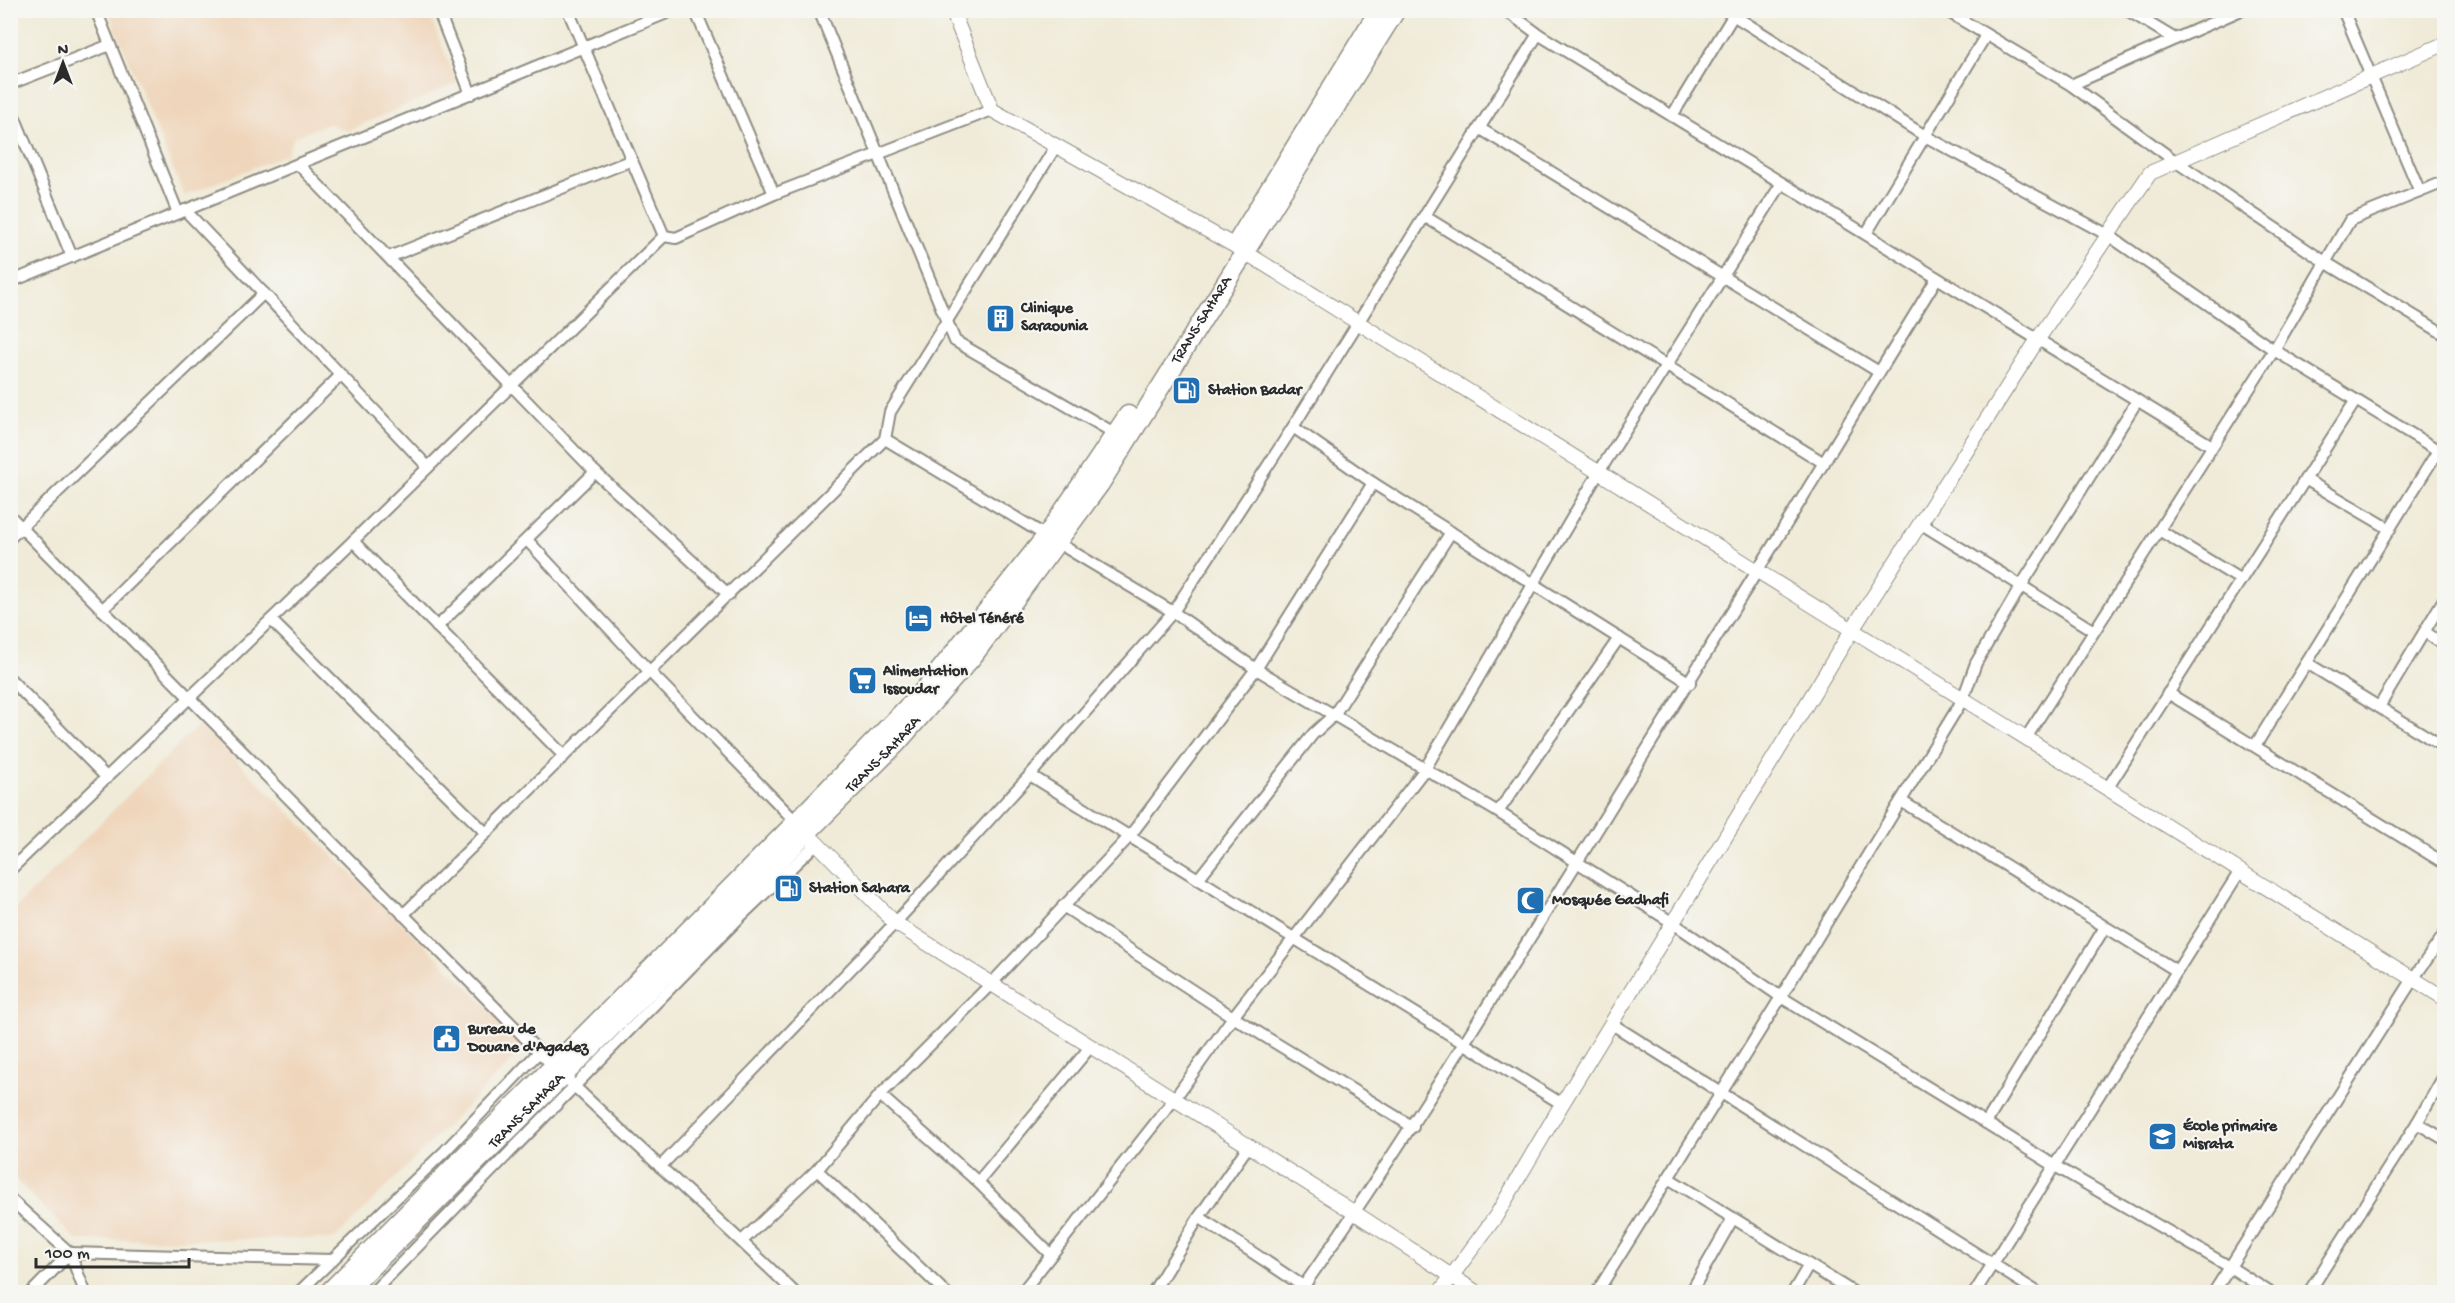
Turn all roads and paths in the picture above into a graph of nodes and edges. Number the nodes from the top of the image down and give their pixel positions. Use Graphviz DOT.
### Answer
graph roads {
  1 [pos="96,10"];
  2 [pos="438,10"];
  3 [pos="568,10"];
  4 [pos="674,10"];
  5 [pos="695,10"];
  6 [pos="819,10"];
  7 [pos="952,10"];
  8 [pos="1379,10"];
  9 [pos="1396,10"];
  10 [pos="1505,10"];
  11 [pos="1945,10"];
  12 [pos="2127,10"];
  13 [pos="2241,10"];
  14 [pos="2343,10"];
  15 [pos="1732,12"];
  16 [pos="1538,34"];
  17 [pos="1986,34"];
  18 [pos="2175,39"];
  19 [pos="2445,44"];
  20 [pos="110,45"];
  21 [pos="584,47"];
  22 [pos="2370,76"];
  23 [pos="10,84"];
  24 [pos="2070,85"];
  25 [pos="471,93"];
  26 [pos="10,106"];
  27 [pos="992,110"];
  28 [pos="1672,116"];
  29 [pos="1479,128"];
  30 [pos="1925,136"];
  31 [pos="1056,146"];
  32 [pos="878,154"];
  33 [pos="632,160"];
  34 [pos="2175,161"];
  35 [pos="298,164"];
  36 [pos="2445,182"];
  37 [pos="1782,183"];
  38 [pos="2420,192"];
  39 [pos="774,194"];
  40 [pos="182,212"];
  41 [pos="1424,216"];
  42 [pos="1866,234"];
  43 [pos="2108,235"];
  44 [pos="664,236"];
  45 [pos="1240,249"];
  46 [pos="72,257"];
  47 [pos="389,257"];
  48 [pos="2325,262"];
  49 [pos="1723,277"];
  50 [pos="1937,278"];
  51 [pos="10,282"];
  52 [pos="264,293"];
  53 [pos="948,319"];
  54 [pos="1358,323"];
  55 [pos="2445,334"];
  56 [pos="2037,339"];
  57 [pos="2274,350"];
  58 [pos="1667,365"];
  59 [pos="1880,372"];
  60 [pos="341,375"];
  61 [pos="513,384"];
  62 [pos="2356,400"];
  63 [pos="2137,401"];
  64 [pos="1138,411"];
  65 [pos="1293,427"];
  66 [pos="1116,434"];
  67 [pos="885,439"];
  68 [pos="2212,446"];
  69 [pos="2443,448"];
  70 [pos="1824,463"];
  71 [pos="429,467"];
  72 [pos="595,472"];
  73 [pos="1599,472"];
  74 [pos="2306,478"];
  75 [pos="1374,483"];
  76 [pos="10,516"];
  77 [pos="1920,524"];
  78 [pos="21,527"];
  79 [pos="2390,529"];
  80 [pos="2159,530"];
  81 [pos="1451,532"];
  82 [pos="10,538"];
  83 [pos="1052,539"];
  84 [pos="527,540"];
  85 [pos="353,541"];
  86 [pos="1758,572"];
  87 [pos="2241,580"];
  88 [pos="1532,583"];
  89 [pos="2021,586"];
  90 [pos="729,596"];
  91 [pos="2445,599"];
  92 [pos="102,610"];
  93 [pos="1173,612"];
  94 [pos="271,620"];
  95 [pos="437,627"];
  96 [pos="1852,630"];
  97 [pos="2094,631"];
  98 [pos="2425,632"];
  99 [pos="1618,638"];
  100 [pos="2445,645"];
  101 [pos="2307,663"];
  102 [pos="1256,669"];
  103 [pos="650,672"];
  104 [pos="10,679"];
  105 [pos="1690,683"];
  106 [pos="2168,693"];
  107 [pos="189,699"];
  108 [pos="1963,699"];
  109 [pos="2379,707"];
  110 [pos="1334,715"];
  111 [pos="2026,738"];
  112 [pos="2255,746"];
  113 [pos="2445,747"];
  114 [pos="564,756"];
  115 [pos="1425,769"];
  116 [pos="1030,775"];
  117 [pos="106,778"];
  118 [pos="2107,789"];
  119 [pos="1901,801"];
  120 [pos="1498,812"];
  121 [pos="486,833"];
  122 [pos="806,833"];
  123 [pos="1129,837"];
  124 [pos="1577,862"];
  125 [pos="13,863"];
  126 [pos="2445,863"];
  127 [pos="2240,871"];
  128 [pos="1198,879"];
  129 [pos="1063,906"];
  130 [pos="403,915"];
  131 [pos="895,923"];
  132 [pos="1673,923"];
  133 [pos="2105,927"];
  134 [pos="2445,936"];
  135 [pos="1293,938"];
  136 [pos="2177,971"];
  137 [pos="2413,979"];
  138 [pos="991,984"];
  139 [pos="1781,997"];
  140 [pos="2445,998"];
  141 [pos="1233,1017"];
  142 [pos="1612,1024"];
  143 [pos="1466,1044"];
  144 [pos="1090,1046"];
  145 [pos="539,1052"];
  146 [pos="564,1076"];
  147 [pos="2445,1076"];
  148 [pos="1722,1093"];
  149 [pos="880,1095"];
  150 [pos="1175,1098"];
  151 [pos="1562,1104"];
  152 [pos="1986,1123"];
  153 [pos="2417,1123"];
  154 [pos="1413,1127"];
  155 [pos="2445,1139"];
  156 [pos="1249,1146"];
  157 [pos="2055,1166"];
  158 [pos="660,1167"];
  159 [pos="817,1170"];
  160 [pos="1668,1178"];
  161 [pos="978,1182"];
  162 [pos="10,1199"];
  163 [pos="1355,1213"];
  164 [pos="1199,1217"];
  165 [pos="1733,1218"];
  166 [pos="742,1241"];
  167 [pos="70,1253"];
  168 [pos="1050,1254"];
  169 [pos="332,1260"];
  170 [pos="1809,1265"];
  171 [pos="1993,1265"];
  172 [pos="2230,1267"];
  173 [pos="1454,1277"];
  174 [pos="1308,1290"];
  175 [pos="1155,1292"];
  176 [pos="32,1293"];
  177 [pos="85,1293"];
  178 [pos="299,1293"];
  179 [pos="329,1293"];
  180 [pos="346,1293"];
  181 [pos="373,1293"];
  182 [pos="794,1293"];
  183 [pos="945,1293"];
  184 [pos="1022,1293"];
  185 [pos="1440,1293"];
  186 [pos="1476,1293"];
  187 [pos="1597,1293"];
  188 [pos="1691,1293"];
  189 [pos="1793,1293"];
  190 [pos="1852,1293"];
  191 [pos="1975,1293"];
  192 [pos="2037,1293"];
  193 [pos="2214,1293"];
  194 [pos="2269,1293"];
  195 [pos="2309,1293"];
  1 -- 20 [label="street"];
  2 -- 25 [label="street"];
  3 -- 21 [label="street"];
  4 -- 21 [label="street"];
  5 -- 39 [label="street"];
  6 -- 32 [label="street"];
  7 -- 27 [label="street"];
  8 -- 45 [label="main road, TRANS-SAHARA"];
  9 -- 45 [label="main road, TRANS-SAHARA"];
  10 -- 16 [label="street"];
  11 -- 17 [label="street"];
  12 -- 18 [label="street"];
  13 -- 18 [label="street"];
  14 -- 22 [label="street"];
  15 -- 28 [label="street"];
  15 -- 30 [label="street"];
  16 -- 28 [label="street"];
  16 -- 29 [label="street"];
  17 -- 24 [label="street"];
  17 -- 30 [label="street"];
  18 -- 24 [label="street"];
  19 -- 22 [label="street"];
  20 -- 23 [label="street"];
  20 -- 40 [label="street"];
  21 -- 25 [label="street"];
  21 -- 33 [label="street"];
  22 -- 34 [label="street"];
  22 -- 38 [label="street"];
  24 -- 34 [label="street"];
  25 -- 35 [label="street"];
  26 -- 46 [label="street"];
  27 -- 31 [label="street"];
  27 -- 32 [label="street"];
  28 -- 37 [label="street"];
  29 -- 41 [label="street"];
  29 -- 49 [label="street"];
  30 -- 42 [label="street"];
  30 -- 43 [label="street"];
  31 -- 45 [label="street"];
  31 -- 53 [label="street"];
  32 -- 39 [label="street"];
  32 -- 53 [label="street"];
  33 -- 44 [label="street"];
  33 -- 47 [label="street"];
  34 -- 43 [label="street"];
  34 -- 48 [label="street"];
  35 -- 40 [label="street"];
  35 -- 47 [label="street"];
  36 -- 38 [label="street"];
  37 -- 42 [label="street"];
  37 -- 49 [label="street"];
  38 -- 48 [label="street"];
  39 -- 44 [label="street"];
  40 -- 46 [label="street"];
  40 -- 52 [label="street"];
  41 -- 54 [label="street"];
  41 -- 58 [label="street"];
  42 -- 50 [label="street"];
  43 -- 56 [label="street"];
  43 -- 57 [label="street"];
  44 -- 61 [label="street"];
  45 -- 54 [label="street"];
  45 -- 64 [label="main road, TRANS-SAHARA"];
  46 -- 51 [label="street"];
  47 -- 61 [label="street"];
  48 -- 55 [label="street"];
  48 -- 57 [label="street"];
  49 -- 58 [label="street"];
  49 -- 59 [label="street"];
  50 -- 56 [label="street"];
  50 -- 59 [label="street"];
  52 -- 60 [label="street"];
  52 -- 78 [label="street"];
  53 -- 66 [label="street"];
  53 -- 67 [label="street"];
  54 -- 65 [label="street"];
  54 -- 73 [label="street"];
  56 -- 63 [label="street"];
  56 -- 77 [label="street"];
  57 -- 62 [label="street"];
  57 -- 68 [label="street"];
  58 -- 70 [label="street"];
  58 -- 73 [label="street"];
  59 -- 70 [label="street"];
  60 -- 71 [label="street"];
  60 -- 92 [label="street"];
  61 -- 71 [label="street"];
  61 -- 72 [label="street"];
  62 -- 69 [label="street"];
  62 -- 74 [label="street"];
  63 -- 68 [label="street"];
  63 -- 89 [label="street"];
  64 -- 66 [label="main road, TRANS-SAHARA"];
  64 -- 83 [label="main road, TRANS-SAHARA"];
  65 -- 75 [label="street"];
  65 -- 93 [label="street"];
  66 -- 83 [label="main road, TRANS-SAHARA"];
  67 -- 83 [label="street"];
  67 -- 90 [label="street"];
  68 -- 80 [label="street"];
  69 -- 79 [label="street"];
  70 -- 86 [label="street"];
  71 -- 85 [label="street"];
  72 -- 84 [label="street"];
  72 -- 90 [label="street"];
  73 -- 86 [label="street"];
  73 -- 88 [label="street"];
  74 -- 79 [label="street"];
  74 -- 87 [label="street"];
  75 -- 81 [label="street"];
  75 -- 102 [label="street"];
  76 -- 78 [label="street"];
  77 -- 89 [label="street"];
  77 -- 96 [label="street"];
  78 -- 82 [label="street"];
  78 -- 92 [label="street"];
  79 -- 101 [label="street"];
  80 -- 87 [label="street"];
  80 -- 97 [label="street"];
  81 -- 88 [label="street"];
  81 -- 110 [label="street"];
  83 -- 93 [label="street"];
  83 -- 122 [label="main road, TRANS-SAHARA"];
  84 -- 95 [label="street"];
  84 -- 103 [label="street"];
  85 -- 94 [label="street"];
  85 -- 95 [label="street"];
  86 -- 96 [label="street"];
  86 -- 105 [label="street"];
  87 -- 106 [label="street"];
  88 -- 99 [label="street"];
  88 -- 115 [label="street"];
  89 -- 97 [label="street"];
  89 -- 108 [label="street"];
  90 -- 103 [label="street"];
  91 -- 98 [label="street"];
  92 -- 107 [label="street"];
  93 -- 102 [label="street"];
  93 -- 116 [label="street"];
  94 -- 107 [label="street"];
  94 -- 121 [label="street"];
  95 -- 114 [label="street"];
  96 -- 108 [label="street"];
  96 -- 132 [label="street"];
  97 -- 111 [label="street"];
  98 -- 100 [label="street"];
  98 -- 109 [label="street"];
  99 -- 105 [label="street"];
  99 -- 120 [label="street"];
  101 -- 109 [label="street"];
  101 -- 112 [label="street"];
  102 -- 110 [label="street"];
  102 -- 123 [label="street"];
  103 -- 114 [label="street"];
  103 -- 122 [label="street"];
  104 -- 117 [label="street"];
  105 -- 124 [label="street"];
  106 -- 112 [label="street"];
  106 -- 118 [label="street"];
  107 -- 117 [label="street"];
  107 -- 130 [label="street"];
  108 -- 111 [label="street"];
  108 -- 119 [label="street"];
  109 -- 113 [label="street"];
  110 -- 115 [label="street"];
  110 -- 128 [label="street"];
  111 -- 118 [label="street"];
  112 -- 126 [label="street"];
  114 -- 121 [label="street"];
  115 -- 120 [label="street"];
  115 -- 135 [label="street"];
  116 -- 123 [label="street"];
  116 -- 131 [label="street"];
  117 -- 125 [label="street"];
  118 -- 127 [label="street"];
  119 -- 133 [label="street"];
  119 -- 139 [label="street"];
  120 -- 124 [label="street"];
  121 -- 130 [label="street"];
  122 -- 131 [label="street"];
  122 -- 146 [label="main road, TRANS-SAHARA"];
  122 -- 146 [label="street"];
  123 -- 128 [label="street"];
  123 -- 129 [label="street"];
  124 -- 132 [label="street"];
  124 -- 143 [label="street"];
  127 -- 136 [label="street"];
  127 -- 137 [label="street"];
  128 -- 135 [label="street"];
  129 -- 138 [label="street"];
  129 -- 141 [label="street"];
  130 -- 145 [label="street"];
  131 -- 138 [label="street"];
  131 -- 158 [label="street"];
  132 -- 139 [label="street"];
  132 -- 142 [label="street"];
  133 -- 136 [label="street"];
  133 -- 152 [label="street"];
  134 -- 137 [label="street"];
  135 -- 141 [label="street"];
  135 -- 143 [label="street"];
  136 -- 157 [label="street"];
  137 -- 140 [label="street"];
  137 -- 172 [label="street"];
  138 -- 144 [label="street"];
  138 -- 149 [label="street"];
  139 -- 148 [label="street"];
  139 -- 152 [label="street"];
  141 -- 150 [label="street"];
  141 -- 154 [label="street"];
  142 -- 148 [label="street"];
  142 -- 151 [label="street"];
  143 -- 151 [label="street"];
  143 -- 154 [label="street"];
  144 -- 150 [label="street"];
  144 -- 161 [label="street"];
  145 -- 146 [label="street"];
  145 -- 169 [label="street"];
  146 -- 158 [label="street"];
  146 -- 179 [label="main road, TRANS-SAHARA"];
  146 -- 180 [label="main road, TRANS-SAHARA"];
  146 -- 181 [label="street"];
  147 -- 153 [label="street"];
  148 -- 160 [label="street"];
  148 -- 171 [label="street"];
  149 -- 159 [label="street"];
  149 -- 161 [label="street"];
  150 -- 156 [label="street"];
  150 -- 168 [label="street"];
  151 -- 173 [label="street"];
  152 -- 157 [label="street"];
  153 -- 155 [label="street"];
  153 -- 195 [label="street"];
  154 -- 163 [label="street"];
  156 -- 163 [label="street"];
  156 -- 164 [label="street"];
  157 -- 171 [label="street"];
  157 -- 172 [label="street"];
  158 -- 166 [label="street"];
  159 -- 166 [label="street"];
  159 -- 183 [label="street"];
  160 -- 165 [label="street"];
  160 -- 187 [label="street"];
  161 -- 168 [label="street"];
  162 -- 167 [label="street"];
  163 -- 173 [label="street"];
  163 -- 174 [label="street"];
  164 -- 174 [label="street"];
  164 -- 175 [label="street"];
  165 -- 170 [label="street"];
  165 -- 188 [label="street"];
  166 -- 182 [label="street"];
  167 -- 169 [label="street"];
  167 -- 176 [label="street"];
  167 -- 177 [label="street"];
  168 -- 184 [label="street"];
  169 -- 178 [label="street"];
  170 -- 189 [label="street"];
  170 -- 190 [label="street"];
  171 -- 191 [label="street"];
  171 -- 192 [label="street"];
  172 -- 193 [label="street"];
  172 -- 194 [label="street"];
  173 -- 185 [label="street"];
  173 -- 186 [label="street"];
}
